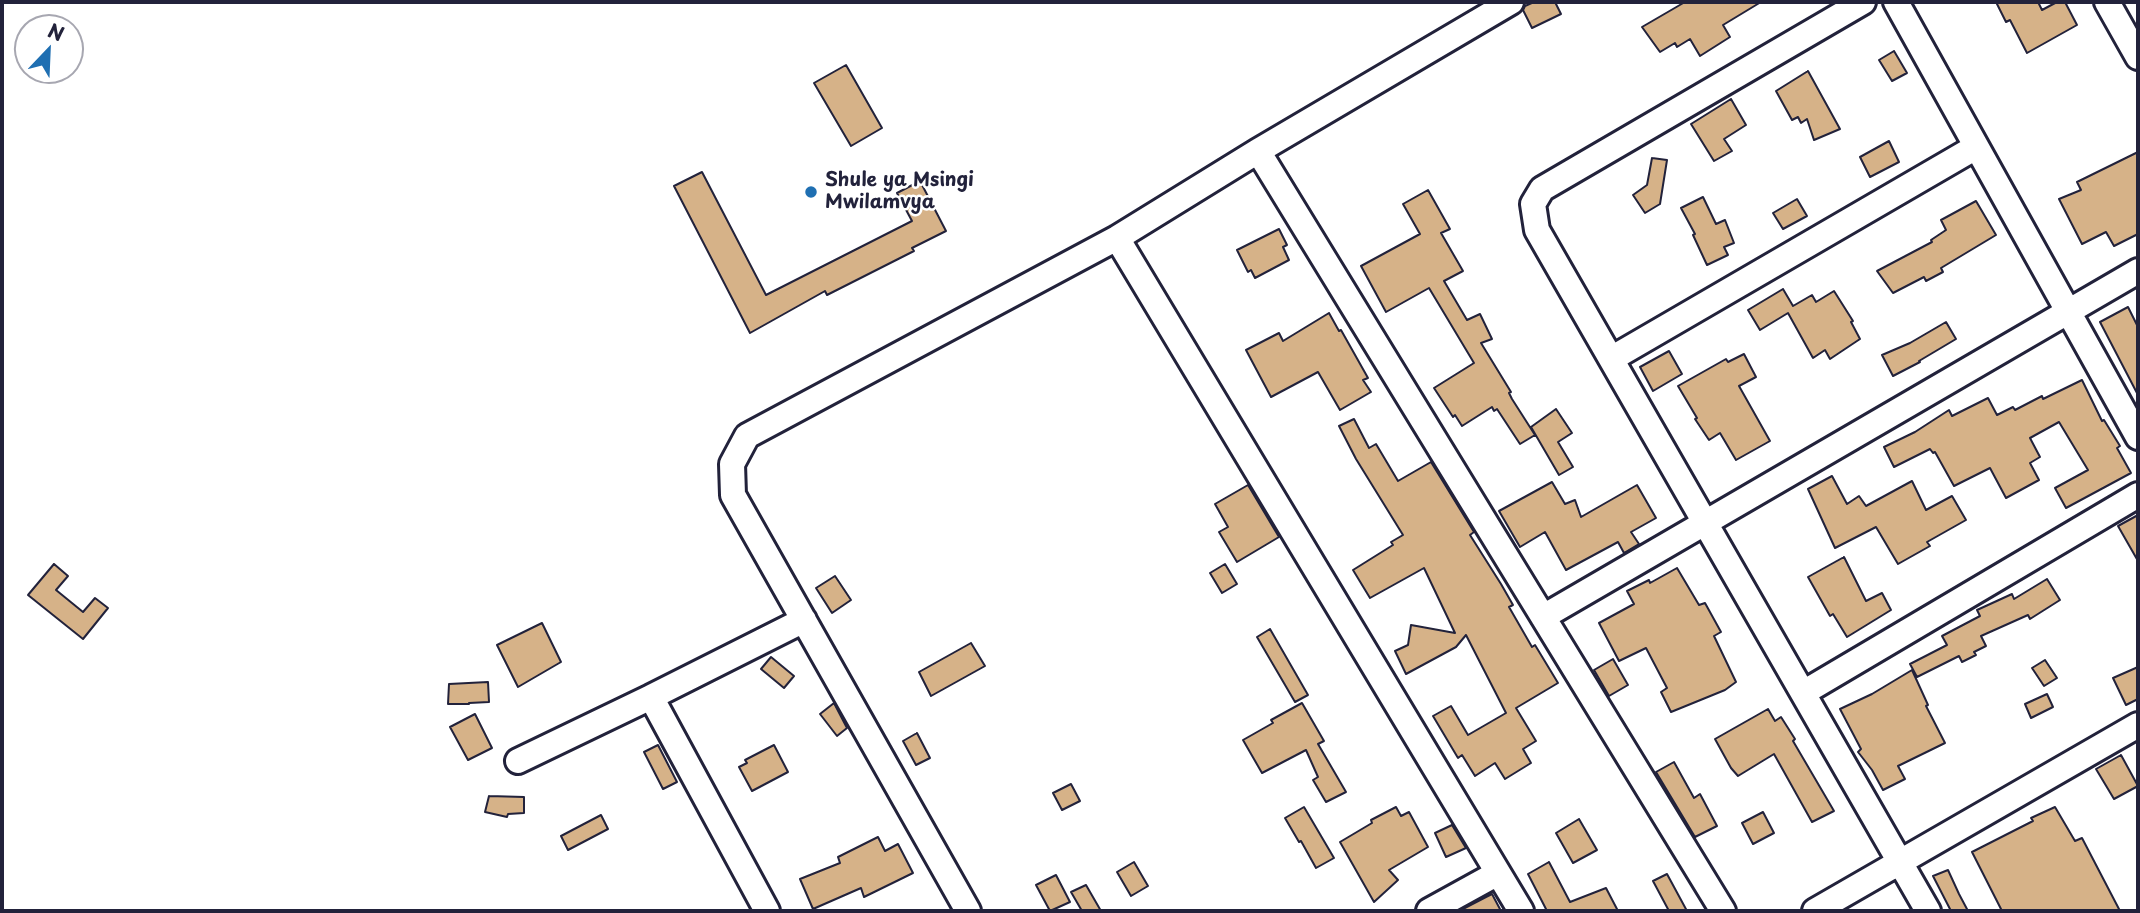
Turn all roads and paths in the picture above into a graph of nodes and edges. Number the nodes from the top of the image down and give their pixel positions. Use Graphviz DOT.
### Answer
graph roads {
  1 [pos="1511,2"];
  2 [pos="1863,2"];
  3 [pos="1896,2"];
  4 [pos="2106,2"];
  5 [pos="2138,57"];
  6 [pos="1976,147"];
  7 [pos="1258,151"];
  8 [pos="1116,238"];
  9 [pos="2138,271"];
  10 [pos="2068,311"];
  11 [pos="1611,359"];
  12 [pos="2138,437"];
  13 [pos="2138,495"];
  14 [pos="1705,523"];
  15 [pos="1543,617"];
  16 [pos="804,620"];
  17 [pos="1803,693"];
  18 [pos="651,696"];
  19 [pos="2138,725"];
  20 [pos="518,761"];
  21 [pos="1900,862"];
  22 [pos="1498,873"];
  23 [pos="767,911"];
  24 [pos="968,911"];
  25 [pos="1429,911"];
  26 [pos="1521,911"];
  27 [pos="1723,911"];
  28 [pos="1815,911"];
  29 [pos="1928,911"];
  1 -- 7 [label="street"];
  2 -- 11 [label="street"];
  3 -- 6 [label="street"];
  4 -- 5 [label="street"];
  6 -- 10 [label="street"];
  6 -- 11 [label="street"];
  7 -- 8 [label="street"];
  7 -- 15 [label="street"];
  8 -- 16 [label="street"];
  8 -- 22 [label="street"];
  9 -- 10 [label="street"];
  10 -- 12 [label="street"];
  10 -- 14 [label="street"];
  11 -- 14 [label="street"];
  13 -- 17 [label="street"];
  14 -- 15 [label="street"];
  14 -- 17 [label="street"];
  15 -- 27 [label="street"];
  16 -- 18 [label="street"];
  16 -- 24 [label="street"];
  17 -- 21 [label="street"];
  18 -- 20 [label="street"];
  18 -- 23 [label="street"];
  19 -- 21 [label="street"];
  21 -- 28 [label="street"];
  21 -- 29 [label="street"];
  22 -- 25 [label="street"];
  22 -- 26 [label="street"];
}
